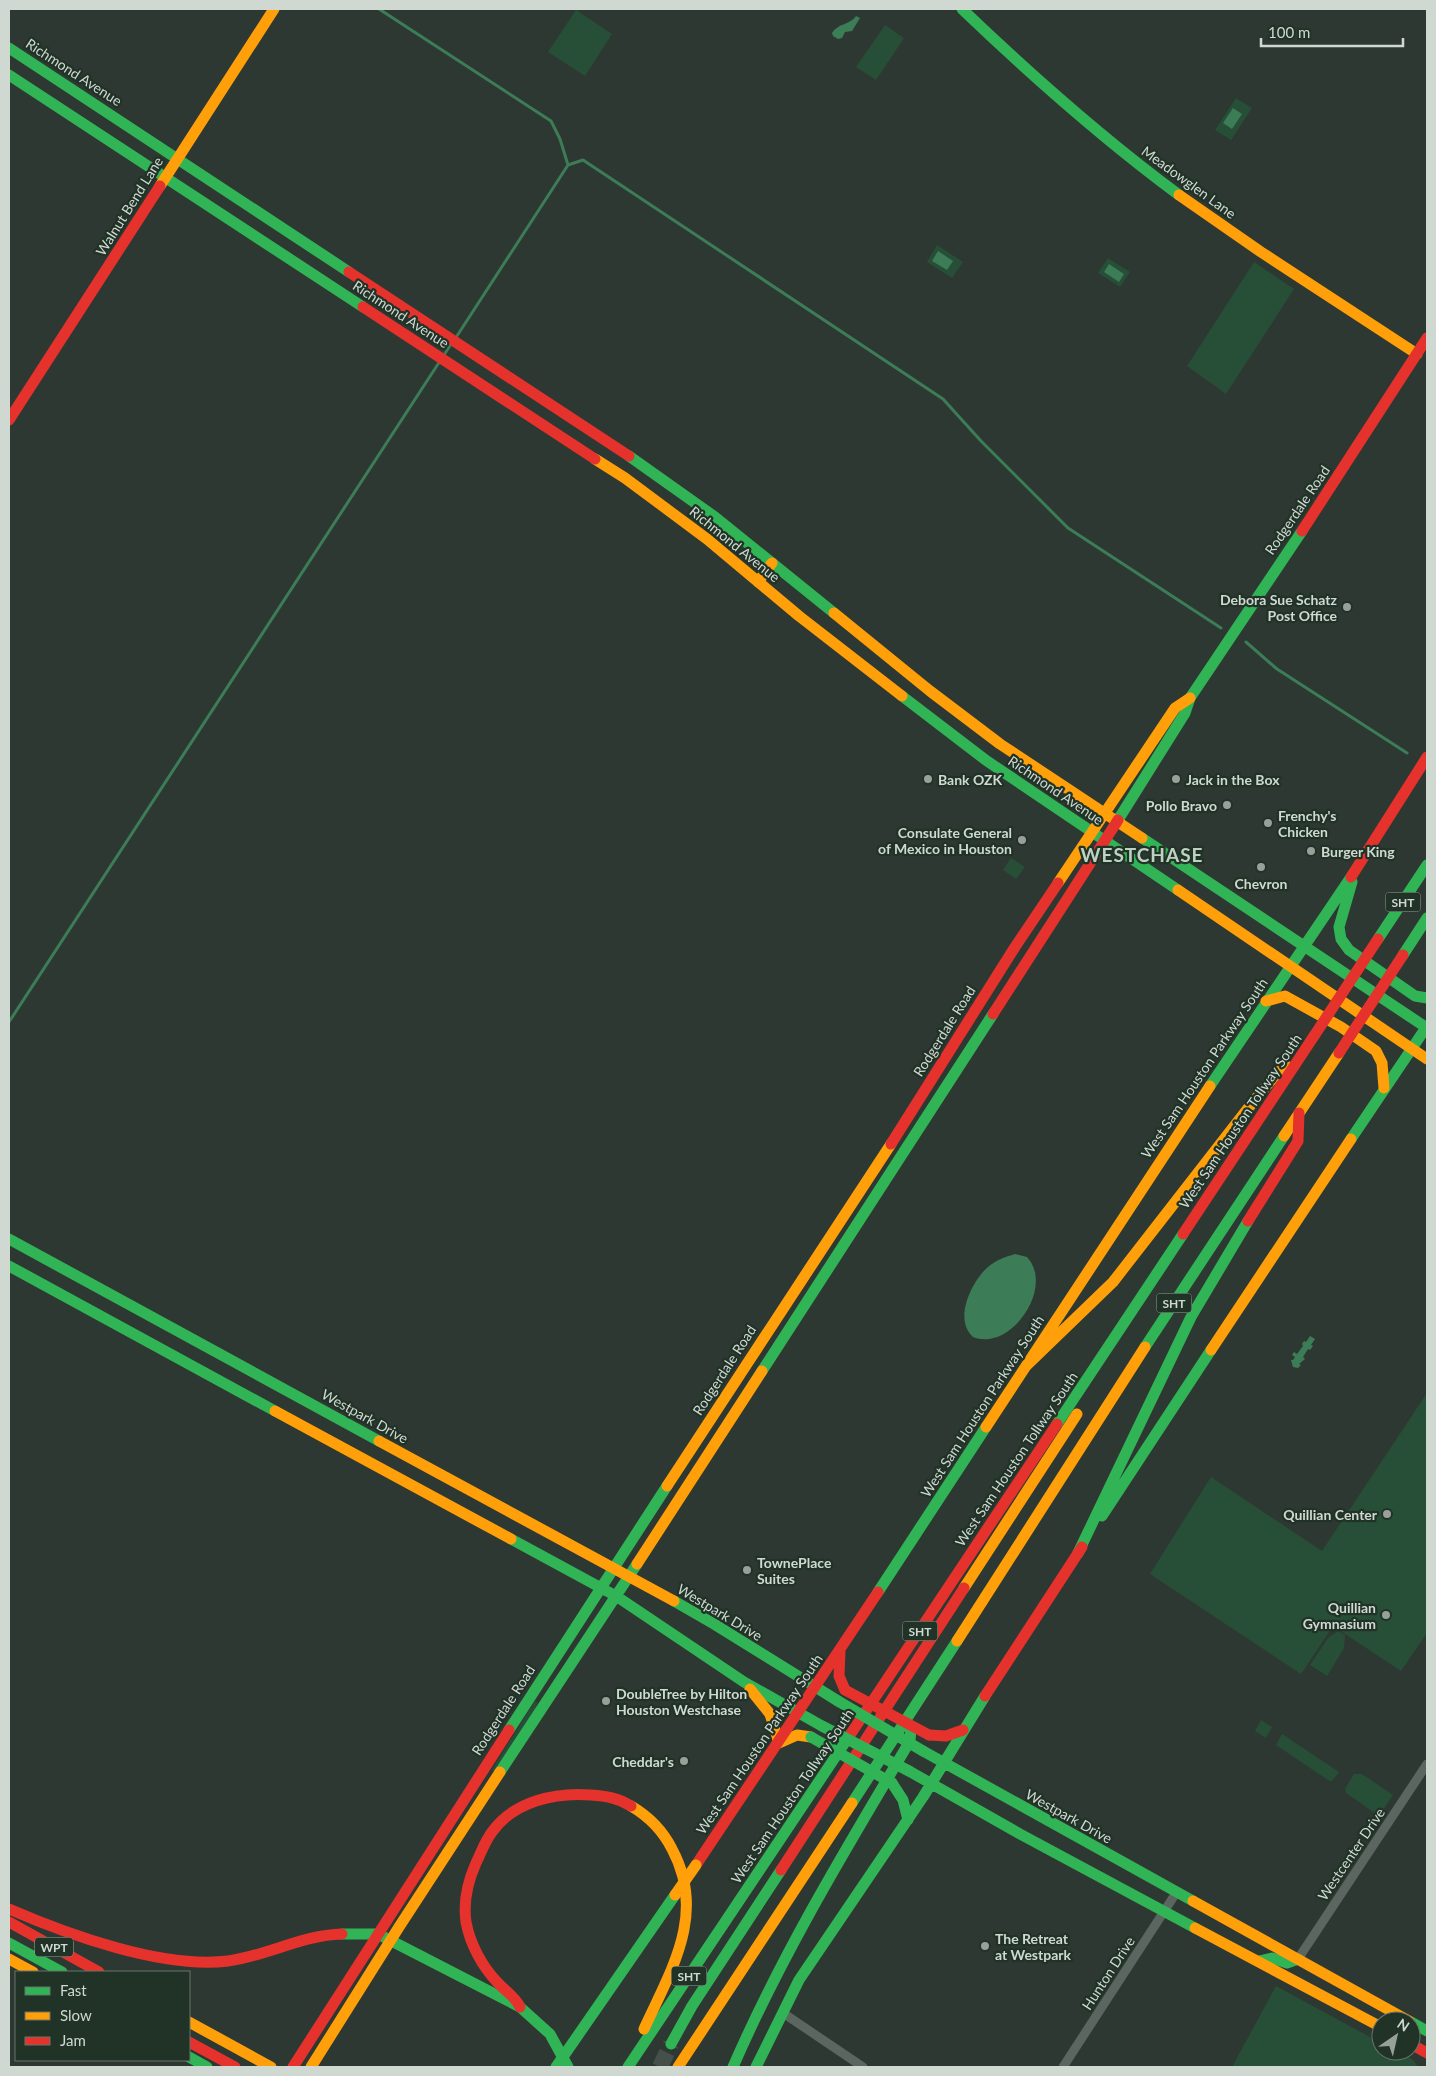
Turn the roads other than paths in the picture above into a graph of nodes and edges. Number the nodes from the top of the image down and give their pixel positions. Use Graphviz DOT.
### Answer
graph roads {
  1 [pos="274,9"];
  2 [pos="962,9"];
  3 [pos="9,48"];
  4 [pos="38,67"];
  5 [pos="9,75"];
  6 [pos="26,86"];
  7 [pos="177,158"];
  8 [pos="165,177"];
  9 [pos="297,236"];
  10 [pos="284,256"];
  11 [pos="1427,338"];
  12 [pos="1417,354"];
  13 [pos="536,393"];
  14 [pos="523,413"];
  15 [pos="9,420"];
  16 [pos="643,465"];
  17 [pos="625,478"];
  18 [pos="772,563"];
  19 [pos="758,582"];
  20 [pos="886,656"];
  21 [pos="872,672"];
  22 [pos="1190,698"];
  23 [pos="1000,744"];
  24 [pos="1427,757"];
  25 [pos="987,761"];
  26 [pos="1104,813"];
  27 [pos="1117,822"];
  28 [pos="1092,832"];
  29 [pos="1105,841"];
  30 [pos="1427,865"];
  31 [pos="1353,874"];
  32 [pos="1427,918"];
  33 [pos="1304,945"];
  34 [pos="1015,947"];
  35 [pos="1027,961"];
  36 [pos="1289,967"];
  37 [pos="1427,998"];
  38 [pos="1266,1001"];
  39 [pos="1427,1027"];
  40 [pos="1312,1035"];
  41 [pos="1412,1049"];
  42 [pos="1427,1059"];
  43 [pos="929,1085"];
  44 [pos="1384,1088"];
  45 [pos="942,1093"];
  46 [pos="1299,1113"];
  47 [pos="865,1185"];
  48 [pos="877,1193"];
  49 [pos="9,1239"];
  50 [pos="9,1266"];
  51 [pos="784,1307"];
  52 [pos="797,1315"];
  53 [pos="1026,1366"];
  54 [pos="1089,1376"];
  55 [pos="711,1417"];
  56 [pos="725,1426"];
  57 [pos="1078,1553"];
  58 [pos="614,1567"];
  59 [pos="629,1576"];
  60 [pos="600,1587"];
  61 [pos="616,1596"];
  62 [pos="840,1651"];
  63 [pos="744,1682"];
  64 [pos="814,1687"];
  65 [pos="799,1712"];
  66 [pos="911,1714"];
  67 [pos="963,1730"];
  68 [pos="779,1744"];
  69 [pos="944,1763"];
  70 [pos="1427,1764"];
  71 [pos="931,1785"];
  72 [pos="457,1808"];
  73 [pos="470,1817"];
  74 [pos="908,1820"];
  75 [pos="1176,1893"];
  76 [pos="9,1909"];
  77 [pos="1164,1911"];
  78 [pos="9,1922"];
  79 [pos="378,1934"];
  80 [pos="391,1940"];
  81 [pos="9,1943"];
  82 [pos="9,1959"];
  83 [pos="1298,1959"];
  84 [pos="1259,1961"];
  85 [pos="31,1971"];
  86 [pos="60,1971"];
  87 [pos="97,1971"];
  88 [pos="1319,1994"];
  89 [pos="520,2007"];
  90 [pos="1392,2011"];
  91 [pos="783,2013"];
  92 [pos="1371,2022"];
  93 [pos="190,2023"];
  94 [pos="190,2043"];
  95 [pos="671,2044"];
  96 [pos="190,2058"];
  97 [pos="565,2062"];
  98 [pos="232,2066"];
  99 [pos="628,2066"];
  100 [pos="207,2067"];
  101 [pos="271,2067"];
  102 [pos="293,2067"];
  103 [pos="311,2067"];
  104 [pos="556,2067"];
  105 [pos="678,2067"];
  106 [pos="733,2067"];
  107 [pos="756,2067"];
  108 [pos="863,2067"];
  109 [pos="1063,2067"];
  1 -- 7 [label="main road, Walnut Bend Lane"];
  2 -- 12 [label="main road, Meadowglen Lane"];
  3 -- 4 [label="main road, Richmond Avenue"];
  4 -- 6 [label="main road"];
  4 -- 7 [label="main road, Richmond Avenue"];
  5 -- 6 [label="main road, Richmond Avenue"];
  6 -- 8 [label="main road, Richmond Avenue"];
  7 -- 8 [label="main road, Walnut Bend Lane"];
  7 -- 9 [label="main road, Richmond Avenue"];
  8 -- 10 [label="main road, Richmond Avenue"];
  8 -- 15 [label="main road, Walnut Bend Lane"];
  9 -- 10 [label="main road"];
  9 -- 13 [label="main road, Richmond Avenue"];
  10 -- 14 [label="main road, Richmond Avenue"];
  11 -- 12 [label="main road, Rodgerdale Road"];
  12 -- 22 [label="main road, Rodgerdale Road"];
  13 -- 14 [label="main road"];
  13 -- 16 [label="main road, Richmond Avenue"];
  14 -- 17 [label="main road, Richmond Avenue"];
  16 -- 17 [label="main road"];
  16 -- 18 [label="main road, Richmond Avenue"];
  17 -- 19 [label="main road, Richmond Avenue"];
  18 -- 19 [label="main road"];
  18 -- 20 [label="main road, Richmond Avenue"];
  19 -- 21 [label="main road, Richmond Avenue"];
  20 -- 21 [label="main road"];
  20 -- 23 [label="main road, Richmond Avenue"];
  21 -- 25 [label="main road, Richmond Avenue"];
  22 -- 26 [label="main road, Rodgerdale Road"];
  22 -- 27 [label="main road, Rodgerdale Road"];
  23 -- 25 [label="main road"];
  23 -- 26 [label="main road, Richmond Avenue"];
  24 -- 31 [label="main road, West Sam Houston Parkway South"];
  25 -- 28 [label="main road, Richmond Avenue"];
  26 -- 27 [label="main road, Richmond Avenue"];
  26 -- 28 [label="main road, Rodgerdale Road"];
  27 -- 29 [label="main road, Rodgerdale Road"];
  27 -- 33 [label="main road, Richmond Avenue"];
  28 -- 29 [label="main road, Richmond Avenue"];
  28 -- 34 [label="main road, Rodgerdale Road"];
  29 -- 35 [label="main road, Rodgerdale Road"];
  29 -- 36 [label="main road, Richmond Avenue"];
  30 -- 40 [label="main road, SHT, bridge"];
  31 -- 33 [label="main road, West Sam Houston Parkway South"];
  31 -- 37 [label="main road"];
  32 -- 46 [label="main road, SHT, bridge"];
  33 -- 36 [label="main road, West Sam Houston Parkway South"];
  33 -- 39 [label="main road, Richmond Avenue"];
  34 -- 35 [label="main road"];
  34 -- 43 [label="main road, Rodgerdale Road"];
  35 -- 45 [label="main road, Rodgerdale Road"];
  36 -- 38 [label="main road, West Sam Houston Parkway South"];
  36 -- 41 [label="main road, Richmond Avenue"];
  38 -- 44 [label="main road"];
  38 -- 53 [label="main road, West Sam Houston Parkway South"];
  39 -- 41 [label="main road"];
  40 -- 53 [label="main road"];
  40 -- 54 [label="main road, West Sam Houston Tollway South / SHT"];
  41 -- 42 [label="main road, Richmond Avenue"];
  41 -- 44 [label="main road"];
  43 -- 45 [label="main road"];
  43 -- 47 [label="main road, Rodgerdale Road"];
  44 -- 57 [label="main road"];
  45 -- 48 [label="main road, Rodgerdale Road"];
  46 -- 57 [label="main road"];
  46 -- 66 [label="main road, SHT"];
  47 -- 48 [label="main road"];
  47 -- 51 [label="main road, Rodgerdale Road"];
  48 -- 52 [label="main road, Rodgerdale Road"];
  49 -- 58 [label="main road, Westpark Drive"];
  50 -- 60 [label="main road"];
  51 -- 52 [label="main road"];
  51 -- 55 [label="main road, Rodgerdale Road"];
  52 -- 56 [label="main road, Rodgerdale Road"];
  53 -- 62 [label="main road, West Sam Houston Parkway South"];
  54 -- 95 [label="main road"];
  54 -- 99 [label="main road, West Sam Houston Tollway South / SHT"];
  55 -- 56 [label="main road"];
  55 -- 58 [label="main road, Rodgerdale Road"];
  56 -- 59 [label="main road, Rodgerdale Road"];
  57 -- 67 [label="main road"];
  58 -- 59 [label="main road, Westpark Drive"];
  58 -- 60 [label="main road, Rodgerdale Road"];
  59 -- 61 [label="main road, Rodgerdale Road"];
  59 -- 64 [label="main road, Westpark Drive"];
  60 -- 61 [label="main road"];
  60 -- 72 [label="main road, Rodgerdale Road"];
  61 -- 63 [label="main road"];
  61 -- 73 [label="main road, Rodgerdale Road"];
  62 -- 64 [label="main road, West Sam Houston Parkway South"];
  62 -- 67 [label="main road, bridge"];
  63 -- 65 [label="main road"];
  63 -- 68 [label="main road"];
  64 -- 65 [label="main road, West Sam Houston Parkway South"];
  64 -- 69 [label="main road, Westpark Drive, bridge"];
  65 -- 68 [label="main road, West Sam Houston Parkway South"];
  65 -- 71 [label="main road, bridge"];
  66 -- 105 [label="main road, SHT"];
  66 -- 106 [label="main road"];
  67 -- 69 [label="main road"];
  68 -- 74 [label="main road, bridge"];
  68 -- 97 [label="main road, West Sam Houston Parkway South, bridge"];
  69 -- 71 [label="main road"];
  69 -- 75 [label="main road, Westpark Drive"];
  70 -- 83 [label="street, Westcenter Drive"];
  71 -- 74 [label="main road"];
  71 -- 77 [label="main road"];
  72 -- 73 [label="main road"];
  72 -- 79 [label="main road, Rodgerdale Road"];
  73 -- 80 [label="main road, Rodgerdale Road"];
  74 -- 91 [label="main road"];
  75 -- 77 [label="street, Hunton Drive"];
  75 -- 83 [label="main road, Westpark Drive"];
  76 -- 79 [label="main road"];
  77 -- 84 [label="main road"];
  77 -- 109 [label="street, Hunton Drive"];
  78 -- 87 [label="main road, WPT"];
  79 -- 80 [label="main road"];
  79 -- 102 [label="main road, Rodgerdale Road"];
  80 -- 89 [label="main road"];
  80 -- 103 [label="main road, Rodgerdale Road"];
  81 -- 86 [label="main road, WPT"];
  82 -- 85 [label="main road"];
  83 -- 84 [label="main road"];
  83 -- 88 [label="main road"];
  83 -- 90 [label="main road, Westpark Drive"];
  84 -- 88 [label="main road"];
  88 -- 92 [label="main road"];
  89 -- 97 [label="main road"];
  89 -- 99 [label="main road"];
  91 -- 107 [label="main road"];
  91 -- 108 [label="street"];
  93 -- 101 [label="main road"];
  94 -- 98 [label="main road"];
  96 -- 100 [label="main road"];
  97 -- 104 [label="main road, West Sam Houston Parkway South"];
}
